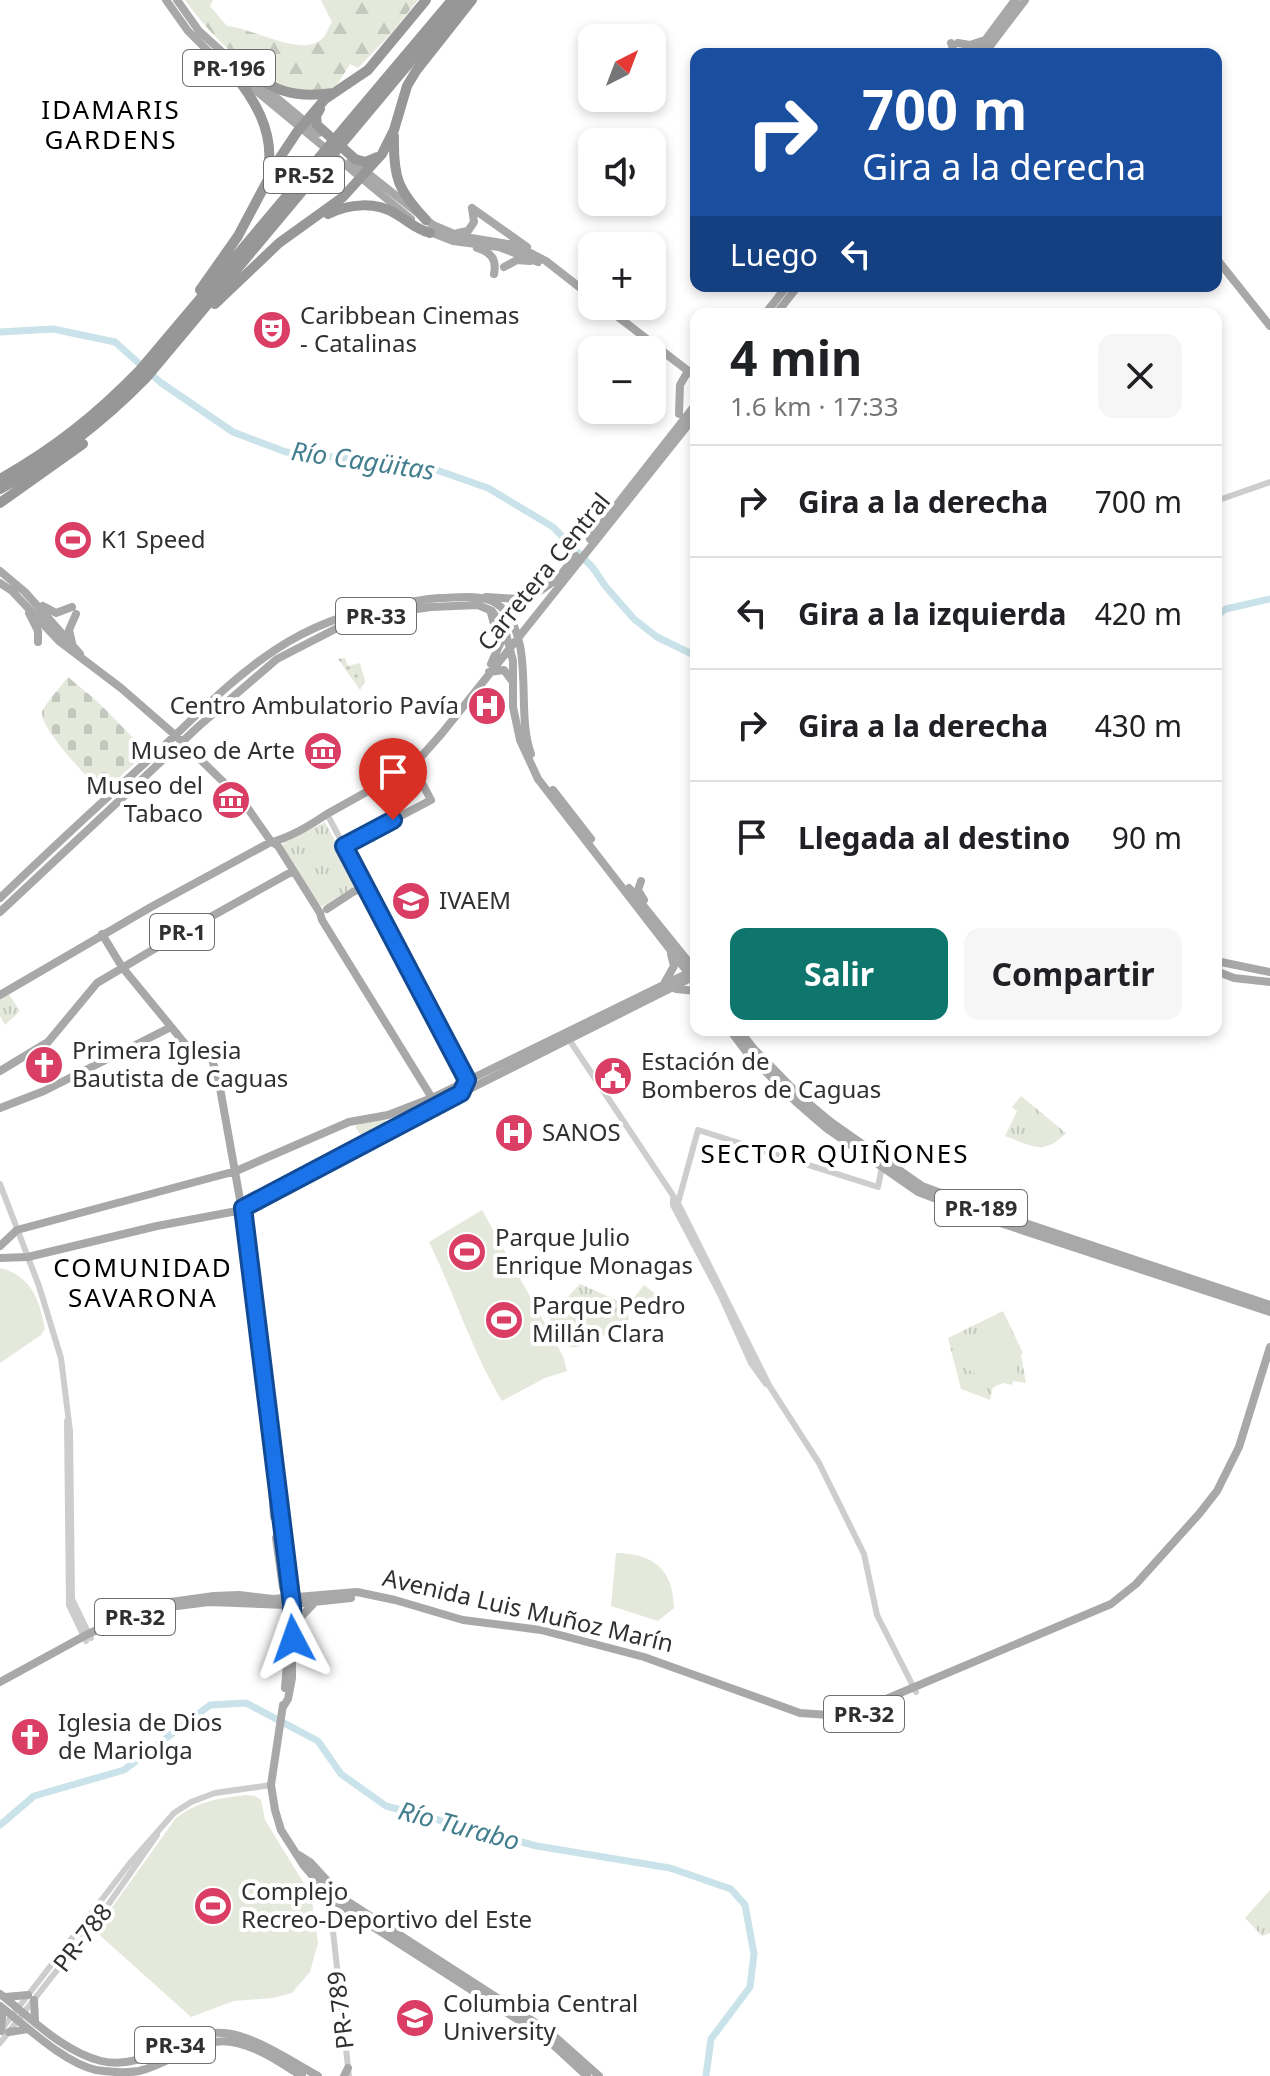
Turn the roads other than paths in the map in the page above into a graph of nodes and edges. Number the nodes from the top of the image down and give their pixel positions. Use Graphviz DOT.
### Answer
graph roads {
  1 [pos="166,0"];
  2 [pos="177,0"];
  3 [pos="428,0"];
  4 [pos="452,0"];
  5 [pos="462,0"];
  6 [pos="474,0"];
  7 [pos="1015,0"];
  8 [pos="1025,0"];
  9 [pos="985,40"];
  10 [pos="954,48"];
  11 [pos="979,48"];
  12 [pos="989,48"];
  13 [pos="235,68"];
  14 [pos="335,92"];
  15 [pos="303,125"];
  16 [pos="394,130"];
  17 [pos="316,132"];
  18 [pos="380,156"];
  19 [pos="353,163"];
  20 [pos="363,175"];
  21 [pos="266,182"];
  22 [pos="426,220"];
  23 [pos="430,233"];
  24 [pos="453,237"];
  25 [pos="1222,258"];
  26 [pos="261,260"];
  27 [pos="541,261"];
  28 [pos="1222,266"];
  29 [pos="504,267"];
  30 [pos="494,274"];
  31 [pos="578,286"];
  32 [pos="782,292"];
  33 [pos="793,292"];
  34 [pos="770,308"];
  35 [pos="781,308"];
  36 [pos="1270,318"];
  37 [pos="623,320"];
  38 [pos="1270,326"];
  39 [pos="186,331"];
  40 [pos="173,332"];
  41 [pos="160,354"];
  42 [pos="690,371"];
  43 [pos="690,376"];
  44 [pos="132,387"];
  45 [pos="690,411"];
  46 [pos="679,414"];
  47 [pos="690,422"];
  48 [pos="0,479"];
  49 [pos="1270,482"];
  50 [pos="0,489"];
  51 [pos="1222,499"];
  52 [pos="0,503"];
  53 [pos="591,542"];
  54 [pos="0,571"];
  55 [pos="566,574"];
  56 [pos="0,583"];
  57 [pos="540,592"];
  58 [pos="477,598"];
  59 [pos="28,602"];
  60 [pos="489,609"];
  61 [pos="510,619"];
  62 [pos="530,622"];
  63 [pos="505,630"];
  64 [pos="518,638"];
  65 [pos="38,642"];
  66 [pos="499,645"];
  67 [pos="511,646"];
  68 [pos="77,651"];
  69 [pos="521,654"];
  70 [pos="488,673"];
  71 [pos="514,684"];
  72 [pos="189,722"];
  73 [pos="161,723"];
  74 [pos="178,739"];
  75 [pos="413,766"];
  76 [pos="327,814"];
  77 [pos="274,842"];
  78 [pos="344,846"];
  79 [pos="603,863"];
  80 [pos="293,871"];
  81 [pos="641,881"];
  82 [pos="624,882"];
  83 [pos="365,887"];
  84 [pos="0,898"];
  85 [pos="324,911"];
  86 [pos="0,912"];
  87 [pos="661,931"];
  88 [pos="102,934"];
  89 [pos="670,950"];
  90 [pos="680,950"];
  91 [pos="690,954"];
  92 [pos="1222,962"];
  93 [pos="122,967"];
  94 [pos="690,967"];
  95 [pos="690,970"];
  96 [pos="1270,972"];
  97 [pos="1222,973"];
  98 [pos="690,976"];
  99 [pos="1270,982"];
  100 [pos="663,988"];
  101 [pos="690,990"];
  102 [pos="0,995"];
  103 [pos="171,1027"];
  104 [pos="564,1032"];
  105 [pos="734,1036"];
  106 [pos="744,1036"];
  107 [pos="570,1041"];
  108 [pos="0,1071"];
  109 [pos="467,1080"];
  110 [pos="461,1093"];
  111 [pos="432,1098"];
  112 [pos="0,1108"];
  113 [pos="882,1167"];
  114 [pos="236,1171"];
  115 [pos="0,1184"];
  116 [pos="666,1188"];
  117 [pos="682,1188"];
  118 [pos="675,1201"];
  119 [pos="243,1208"];
  120 [pos="17,1230"];
  121 [pos="0,1246"];
  122 [pos="28,1257"];
  123 [pos="1,1258"];
  124 [pos="1270,1296"];
  125 [pos="1253,1299"];
  126 [pos="1268,1310"];
  127 [pos="1270,1347"];
  128 [pos="1270,1362"];
  129 [pos="770,1387"];
  130 [pos="226,1595"];
  131 [pos="288,1602"];
  132 [pos="314,1603"];
  133 [pos="177,1606"];
  134 [pos="139,1610"];
  135 [pos="87,1637"];
  136 [pos="294,1657"];
  137 [pos="677,1670"];
  138 [pos="0,1685"];
  139 [pos="915,1690"];
  140 [pos="283,1707"];
  141 [pos="271,1785"];
  142 [pos="161,1828"];
  143 [pos="298,1854"];
  144 [pos="316,1869"];
  145 [pos="329,1895"];
  146 [pos="99,1903"];
  147 [pos="108,1905"];
  148 [pos="342,1907"];
  149 [pos="330,1911"];
  150 [pos="103,1912"];
  151 [pos="379,1922"];
  152 [pos="427,1956"];
  153 [pos="2,1995"];
  154 [pos="31,1997"];
  155 [pos="0,2008"];
  156 [pos="18,2014"];
  157 [pos="33,2026"];
  158 [pos="3,2031"];
  159 [pos="0,2043"];
  160 [pos="347,2073"];
  161 [pos="302,2076"];
  162 [pos="318,2076"];
  163 [pos="587,2076"];
  164 [pos="596,2076"];
  1 -- 13 [label="main road, PR-196"];
  2 -- 13 [label="main road, PR-196"];
  3 -- 14 [label="highway"];
  4 -- 40 [label="highway, PR-52"];
  5 -- 39 [label="highway, PR-52"];
  6 -- 16 [label="highway"];
  7 -- 9 [label="main road"];
  8 -- 12 [label="main road"];
  9 -- 10 [label="main road"];
  9 -- 11 [label="main road"];
  13 -- 14 [label="highway"];
  13 -- 15 [label="main road, PR-196"];
  13 -- 21 [label="highway"];
  14 -- 15 [label="highway"];
  14 -- 17 [label="highway"];
  15 -- 17 [label="main road, PR-196"];
  15 -- 21 [label="highway"];
  16 -- 18 [label="highway"];
  16 -- 22 [label="highway"];
  17 -- 19 [label="highway"];
  18 -- 19 [label="highway"];
  18 -- 20 [label="highway"];
  19 -- 20 [label="main road"];
  20 -- 22 [label="main road"];
  20 -- 23 [label="main road"];
  20 -- 26 [label="highway"];
  21 -- 40 [label="highway"];
  22 -- 24 [label="main road"];
  23 -- 24 [label="main road"];
  23 -- 26 [label="highway"];
  24 -- 27 [label="main road"];
  24 -- 27 [label="main road"];
  24 -- 30 [label="main road"];
  25 -- 36 [label="main road"];
  26 -- 39 [label="highway"];
  27 -- 29 [label="main road"];
  27 -- 31 [label="main road"];
  28 -- 38 [label="main road"];
  32 -- 34 [label="main road"];
  33 -- 35 [label="main road"];
  37 -- 42 [label="main road"];
  39 -- 41 [label="highway, PR-52"];
  40 -- 41 [label="highway, PR-52"];
  41 -- 44 [label="highway, PR-52"];
  43 -- 46 [label="main road"];
  44 -- 48 [label="highway, PR-52"];
  44 -- 50 [label="highway, PR-52"];
  44 -- 52 [label="highway"];
  45 -- 53 [label="main road, Carretera Central / PR-1"];
  47 -- 53 [label="main road, Carretera Central / PR-1"];
  49 -- 51 [label="street"];
  53 -- 55 [label="main road, Carretera Central / PR-1"];
  54 -- 59 [label="main road"];
  55 -- 57 [label="main road, Carretera Central / PR-1"];
  55 -- 62 [label="main road, Carretera Central / PR-1"];
  56 -- 59 [label="main road"];
  57 -- 58 [label="main road"];
  57 -- 61 [label="main road, Carretera Central / PR-1"];
  58 -- 61 [label="main road"];
  58 -- 72 [label="main road, PR-33"];
  59 -- 65 [label="main road"];
  59 -- 68 [label="main road"];
  59 -- 68 [label="main road"];
  60 -- 63 [label="main road"];
  60 -- 66 [label="main road"];
  60 -- 74 [label="main road, PR-33"];
  61 -- 63 [label="main road, Carretera Central / PR-1"];
  61 -- 64 [label="main road"];
  62 -- 64 [label="main road, Carretera Central / PR-1"];
  62 -- 69 [label="main road"];
  63 -- 66 [label="main road, Carretera Central / PR-1"];
  63 -- 67 [label="main road"];
  64 -- 67 [label="main road, Carretera Central / PR-1"];
  64 -- 69 [label="main road"];
  66 -- 70 [label="main road, Carretera Central / PR-1"];
  67 -- 70 [label="main road, Carretera Central / PR-1"];
  67 -- 71 [label="main road"];
  68 -- 73 [label="main road"];
  69 -- 82 [label="main road"];
  70 -- 71 [label="main road"];
  70 -- 75 [label="main road, PR-1"];
  71 -- 79 [label="main road"];
  72 -- 73 [label="main road"];
  72 -- 74 [label="main road, PR-33"];
  73 -- 74 [label="main road"];
  74 -- 77 [label="main road"];
  74 -- 84 [label="main road, PR-33"];
  74 -- 86 [label="main road, PR-33"];
  75 -- 76 [label="main road, PR-1"];
  75 -- 78 [label="main road"];
  76 -- 77 [label="main road, PR-1"];
  76 -- 78 [label="street"];
  77 -- 80 [label="main road"];
  77 -- 88 [label="main road, PR-1"];
  78 -- 83 [label="main road"];
  79 -- 82 [label="main road"];
  79 -- 87 [label="main road"];
  80 -- 85 [label="main road"];
  80 -- 93 [label="main road, PR-1"];
  81 -- 87 [label="main road"];
  82 -- 87 [label="main road"];
  83 -- 85 [label="main road"];
  83 -- 109 [label="street"];
  85 -- 111 [label="main road"];
  87 -- 89 [label="main road"];
  87 -- 90 [label="main road"];
  88 -- 93 [label="main road"];
  88 -- 102 [label="main road, PR-1"];
  89 -- 95 [label="main road"];
  89 -- 100 [label="main road"];
  90 -- 91 [label="main road"];
  90 -- 94 [label="main road"];
  92 -- 96 [label="main road"];
  93 -- 103 [label="main road"];
  93 -- 108 [label="main road, PR-1"];
  97 -- 99 [label="main road"];
  98 -- 100 [label="main road"];
  100 -- 101 [label="main road"];
  100 -- 104 [label="main road"];
  100 -- 107 [label="main road"];
  103 -- 112 [label="main road"];
  103 -- 114 [label="main road"];
  104 -- 107 [label="street"];
  104 -- 109 [label="main road"];
  105 -- 113 [label="main road, PR-189"];
  106 -- 125 [label="main road, PR-189"];
  107 -- 110 [label="main road"];
  107 -- 116 [label="street"];
  109 -- 110 [label="street"];
  109 -- 111 [label="main road"];
  110 -- 119 [label="main road"];
  111 -- 114 [label="main road"];
  113 -- 117 [label="street"];
  113 -- 126 [label="main road, PR-189"];
  114 -- 119 [label="main road"];
  114 -- 120 [label="main road"];
  115 -- 120 [label="street"];
  116 -- 117 [label="street"];
  116 -- 118 [label="street"];
  117 -- 118 [label="street"];
  118 -- 129 [label="street"];
  118 -- 129 [label="street"];
  119 -- 122 [label="main road"];
  119 -- 131 [label="main road"];
  120 -- 121 [label="main road"];
  120 -- 122 [label="street"];
  121 -- 123 [label="main road"];
  122 -- 123 [label="main road"];
  122 -- 135 [label="street"];
  124 -- 125 [label="main road"];
  125 -- 126 [label="main road, PR-189"];
  127 -- 139 [label="main road, Avenida Luis Muñoz Marín / PR-32"];
  128 -- 139 [label="main road, Avenida Luis Muñoz Marín / PR-32"];
  129 -- 139 [label="street"];
  130 -- 131 [label="main road, Avenida Luis Muñoz Marín / PR-32"];
  130 -- 133 [label="main road"];
  130 -- 134 [label="main road, Avenida Luis Muñoz Marín / PR-32"];
  131 -- 132 [label="main road, Avenida Luis Muñoz Marín / PR-32"];
  131 -- 133 [label="main road, Avenida Luis Muñoz Marín / PR-32"];
  131 -- 136 [label="main road"];
  131 -- 137 [label="main road, Avenida Luis Muñoz Marín / PR-32"];
  131 -- 140 [label="main road"];
  132 -- 136 [label="main road"];
  132 -- 137 [label="main road, Avenida Luis Muñoz Marín / PR-32"];
  133 -- 134 [label="main road"];
  133 -- 135 [label="main road, Avenida Luis Muñoz Marín / PR-32"];
  134 -- 135 [label="main road, Avenida Luis Muñoz Marín / PR-32"];
  135 -- 138 [label="main road, Avenida Luis Muñoz Marín / PR-32"];
  136 -- 140 [label="main road"];
  137 -- 139 [label="main road, Avenida Luis Muñoz Marín / PR-32"];
  140 -- 141 [label="main road"];
  141 -- 142 [label="street, PR-788 / PR-788"];
  141 -- 143 [label="main road"];
  142 -- 146 [label="street, PR-788 / PR-788"];
  142 -- 147 [label="street, PR-788 / PR-788"];
  143 -- 144 [label="main road"];
  143 -- 145 [label="main road"];
  144 -- 145 [label="main road"];
  144 -- 151 [label="main road"];
  145 -- 148 [label="main road"];
  145 -- 149 [label="street, PR-789 / PR-789"];
  145 -- 151 [label="main road"];
  146 -- 147 [label="street"];
  146 -- 150 [label="street"];
  146 -- 154 [label="street, PR-788 / PR-788"];
  147 -- 150 [label="street, PR-788 / PR-788"];
  148 -- 149 [label="main road"];
  148 -- 152 [label="main road"];
  149 -- 160 [label="street, PR-789 / PR-789"];
  150 -- 154 [label="street, PR-788 / PR-788"];
  151 -- 152 [label="main road"];
  152 -- 163 [label="main road"];
  152 -- 164 [label="main road"];
  153 -- 154 [label="main road"];
  153 -- 156 [label="main road, PR-34"];
  154 -- 156 [label="street, PR-788 / PR-788"];
  154 -- 157 [label="main road"];
  155 -- 156 [label="main road, PR-34"];
  155 -- 158 [label="main road"];
  156 -- 157 [label="main road, PR-34"];
  156 -- 158 [label="street, PR-788 / PR-788"];
  157 -- 158 [label="main road"];
  157 -- 161 [label="main road, PR-34"];
  157 -- 162 [label="main road, PR-34"];
  158 -- 159 [label="street, PR-788 / PR-788"];
}
